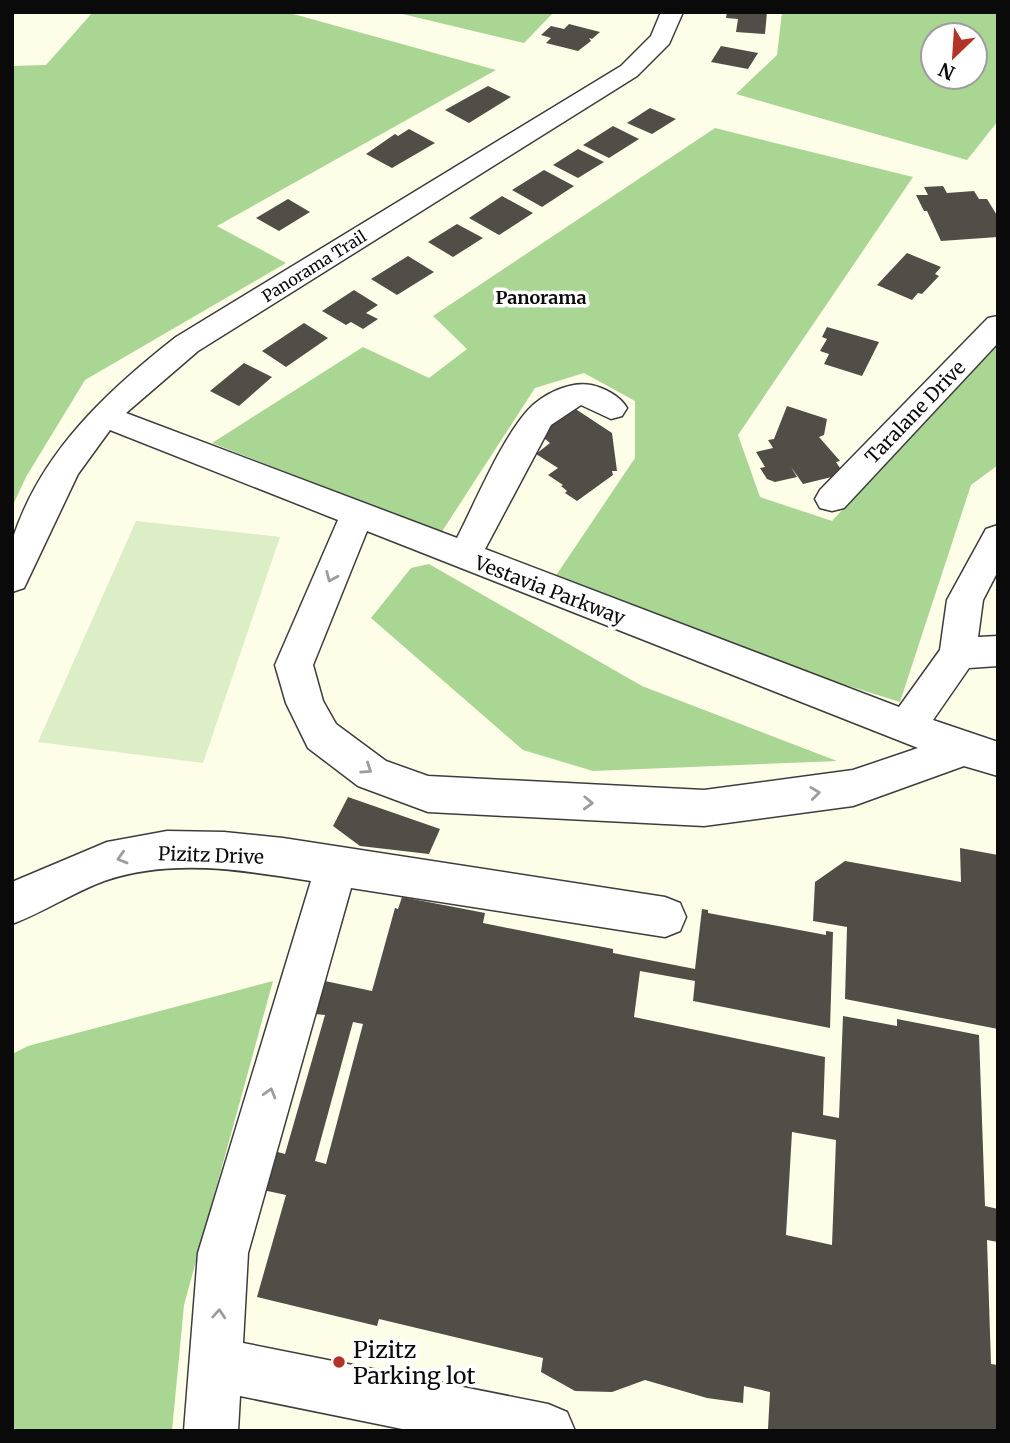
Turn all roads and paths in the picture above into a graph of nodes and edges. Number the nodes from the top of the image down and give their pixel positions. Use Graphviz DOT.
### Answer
graph roads {
  1 [pos="672,12"];
  2 [pos="998,325"];
  3 [pos="611,408"];
  4 [pos="104,416"];
  5 [pos="832,499"];
  6 [pos="357,514"];
  7 [pos="998,538"];
  8 [pos="464,557"];
  9 [pos="12,578"];
  10 [pos="998,651"];
  11 [pos="958,654"];
  12 [pos="907,726"];
  13 [pos="981,754"];
  14 [pos="336,866"];
  15 [pos="12,904"];
  16 [pos="665,917"];
  17 [pos="215,1364"];
  18 [pos="211,1431"];
  19 [pos="548,1431"];
  1 -- 4 [label="street, Panorama Trail"];
  2 -- 5 [label="street, Taralane Drive"];
  3 -- 8 [label="street"];
  4 -- 6 [label="street, Vestavia Parkway"];
  4 -- 9 [label="street, Panorama Trail"];
  6 -- 8 [label="street, Vestavia Parkway"];
  6 -- 13 [label="street, one-way"];
  7 -- 11 [label="street"];
  8 -- 12 [label="street, Vestavia Parkway"];
  10 -- 11 [label="street"];
  11 -- 12 [label="street"];
  12 -- 13 [label="street, Vestavia Parkway"];
  14 -- 15 [label="street, Pizitz Drive, one-way"];
  14 -- 16 [label="street, Pizitz Drive"];
  17 -- 14 [label="street, one-way"];
  17 -- 18 [label="street"];
  17 -- 19 [label="street"];
}
